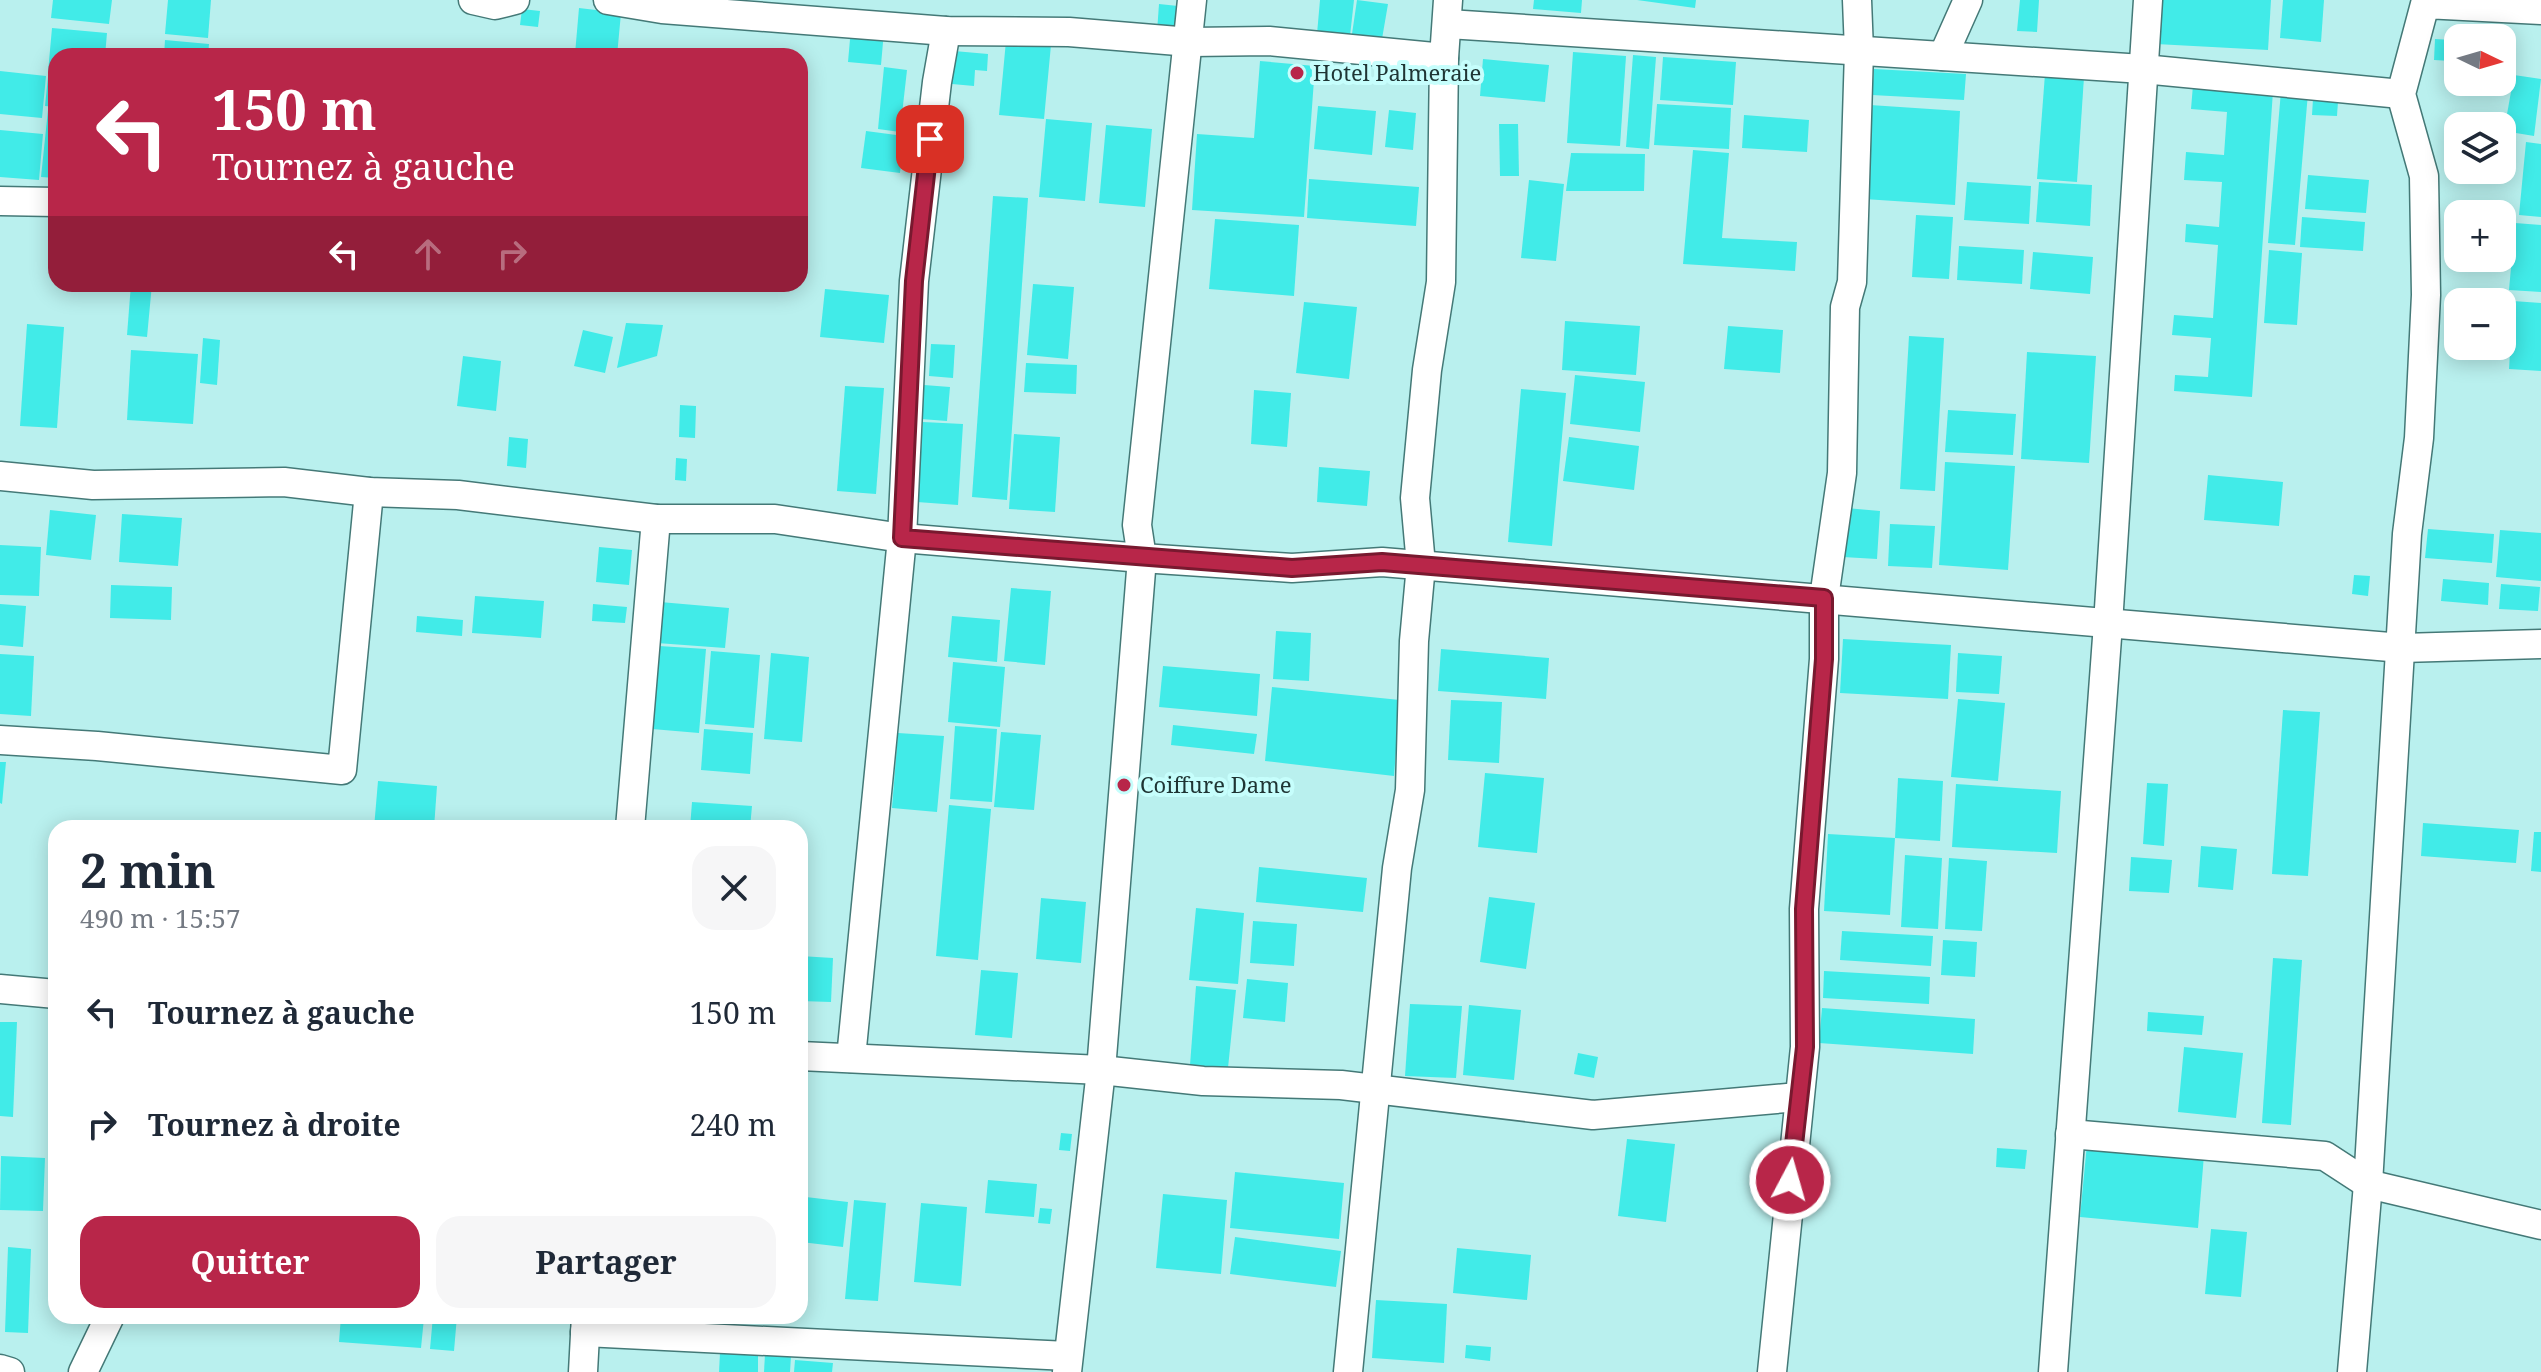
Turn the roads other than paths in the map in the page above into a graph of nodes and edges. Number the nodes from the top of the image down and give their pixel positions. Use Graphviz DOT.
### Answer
graph roads {
  1 [pos="608,0"];
  2 [pos="1192,0"];
  3 [pos="1857,0"];
  4 [pos="1968,0"];
  5 [pos="2148,0"];
  6 [pos="2425,2"];
  7 [pos="2541,10"];
  8 [pos="1448,12"];
  9 [pos="946,31"];
  10 [pos="1190,42"];
  11 [pos="1859,51"];
  12 [pos="1943,56"];
  13 [pos="1444,58"];
  14 [pos="2143,69"];
  15 [pos="2401,94"];
  16 [pos="0,201"];
  17 [pos="48,202"];
  18 [pos="0,476"];
  19 [pos="369,492"];
  20 [pos="656,519"];
  21 [pos="902,538"];
  22 [pos="1142,558"];
  23 [pos="1421,565"];
  24 [pos="1824,598"];
  25 [pos="2108,624"];
  26 [pos="2541,644"];
  27 [pos="2402,648"];
  28 [pos="0,740"];
  29 [pos="631,820"];
  30 [pos="0,989"];
  31 [pos="48,993"];
  32 [pos="808,1056"];
  33 [pos="851,1058"];
  34 [pos="1101,1070"];
  35 [pos="1374,1088"];
  36 [pos="1798,1097"];
  37 [pos="2070,1134"];
  38 [pos="2368,1184"];
  39 [pos="2541,1225"];
  40 [pos="106,1324"];
  41 [pos="586,1324"];
  42 [pos="1068,1364"];
  43 [pos="0,1369"];
  44 [pos="10,1372"];
  45 [pos="83,1372"];
  46 [pos="583,1372"];
  47 [pos="1348,1372"];
  48 [pos="1772,1372"];
  49 [pos="2053,1372"];
  50 [pos="2352,1372"];
  1 -- 9 [label="street"];
  2 -- 10 [label="street"];
  3 -- 11 [label="street"];
  4 -- 12 [label="street"];
  5 -- 14 [label="street"];
  6 -- 7 [label="street"];
  6 -- 15 [label="street"];
  8 -- 11 [label="street"];
  8 -- 13 [label="street"];
  9 -- 10 [label="street"];
  9 -- 21 [label="street"];
  10 -- 13 [label="street"];
  10 -- 22 [label="street"];
  11 -- 12 [label="street"];
  11 -- 24 [label="street"];
  12 -- 14 [label="street"];
  13 -- 23 [label="street"];
  14 -- 15 [label="street"];
  14 -- 25 [label="street"];
  15 -- 27 [label="street"];
  16 -- 17 [label="street"];
  18 -- 19 [label="street"];
  19 -- 20 [label="street"];
  19 -- 28 [label="street"];
  20 -- 21 [label="street"];
  20 -- 29 [label="street"];
  21 -- 22 [label="street"];
  21 -- 33 [label="street"];
  22 -- 23 [label="street"];
  22 -- 34 [label="street"];
  23 -- 24 [label="street"];
  23 -- 35 [label="street"];
  24 -- 25 [label="street"];
  24 -- 36 [label="street"];
  25 -- 27 [label="street"];
  25 -- 37 [label="street"];
  26 -- 27 [label="street"];
  27 -- 38 [label="street"];
  30 -- 31 [label="street"];
  32 -- 33 [label="street"];
  33 -- 34 [label="street"];
  34 -- 35 [label="street"];
  34 -- 42 [label="street"];
  35 -- 36 [label="street"];
  35 -- 47 [label="street"];
  36 -- 48 [label="street"];
  37 -- 38 [label="street"];
  37 -- 49 [label="street"];
  38 -- 39 [label="street"];
  38 -- 50 [label="street"];
  40 -- 45 [label="street"];
  41 -- 42 [label="street"];
  41 -- 46 [label="street"];
  43 -- 44 [label="street"];
}
